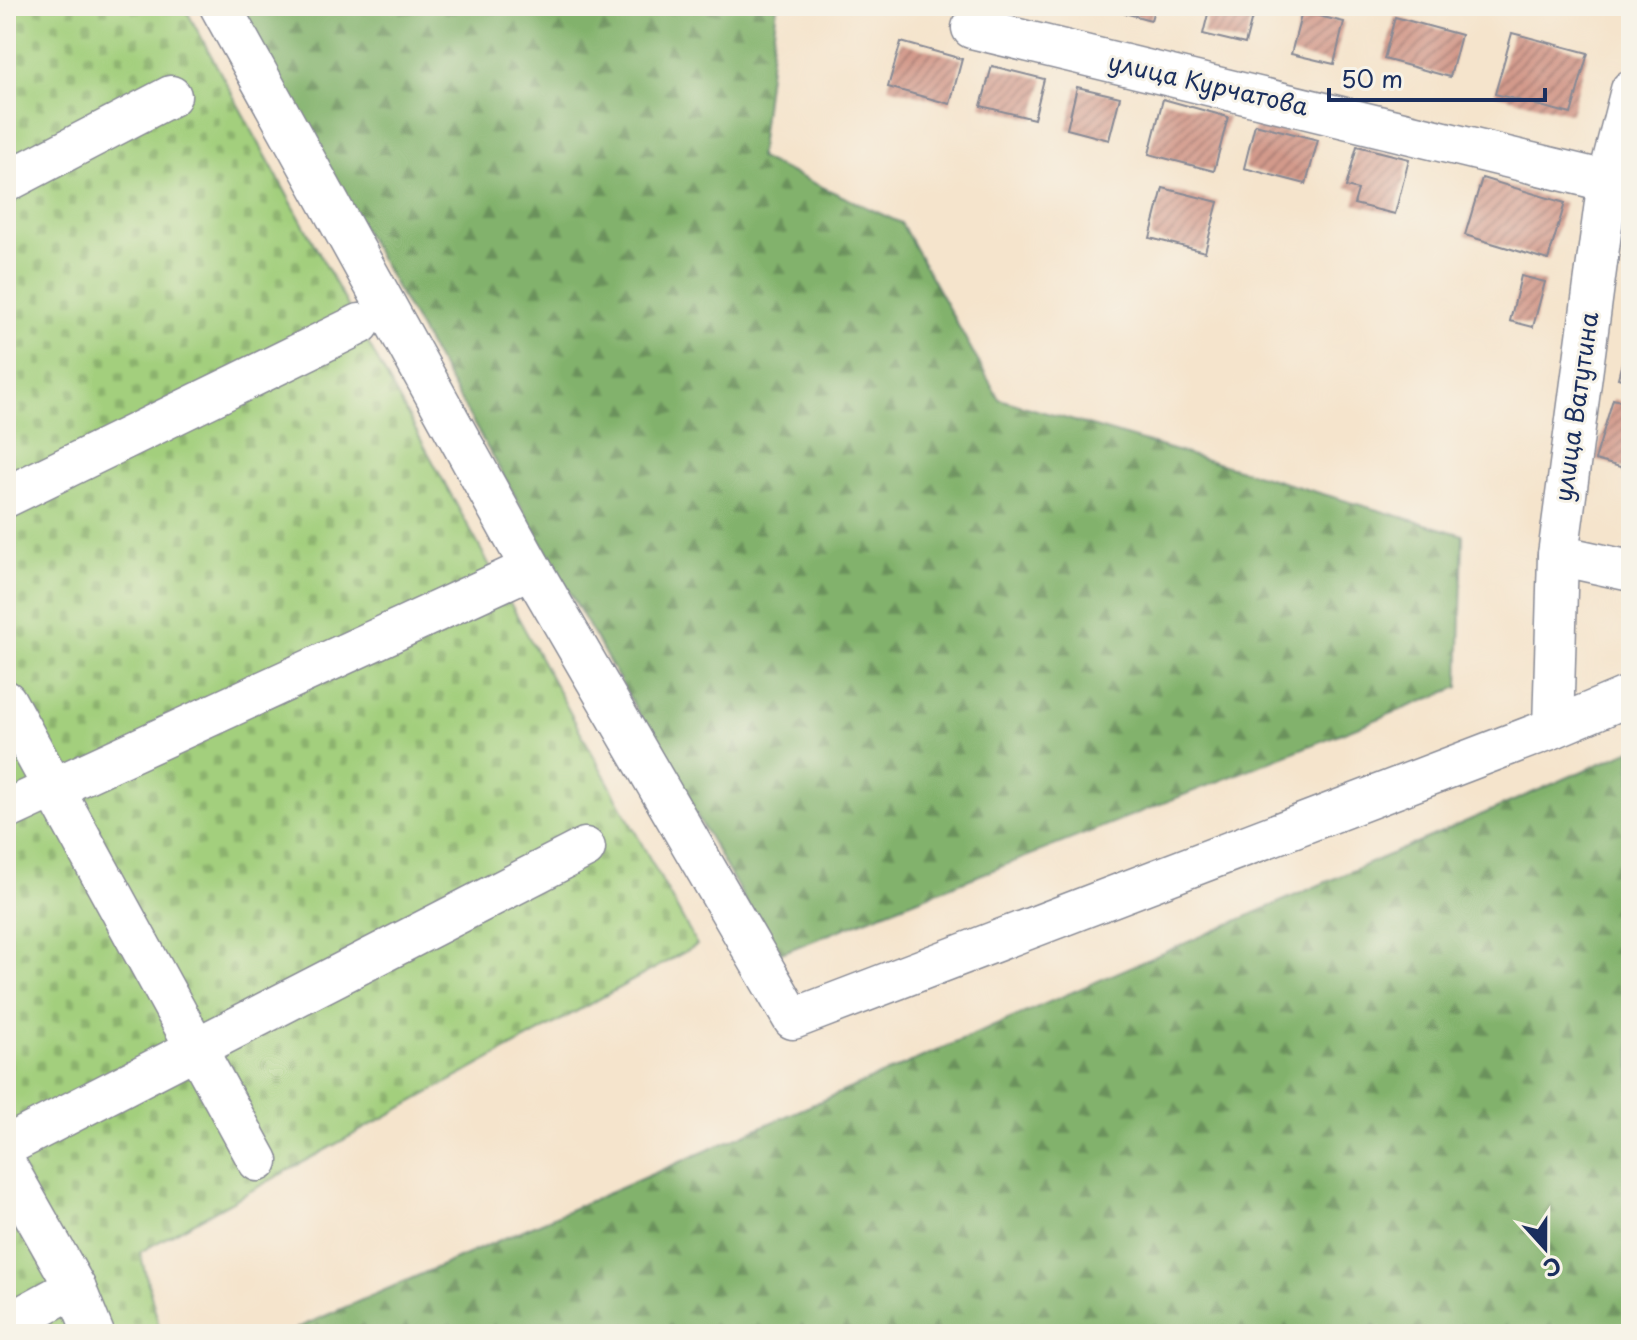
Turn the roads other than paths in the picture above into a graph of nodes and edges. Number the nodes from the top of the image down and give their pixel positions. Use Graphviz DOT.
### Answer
graph roads {
  1 [pos="220,6"];
  2 [pos="972,28"];
  3 [pos="1631,90"];
  4 [pos="171,96"];
  5 [pos="6,182"];
  6 [pos="1619,184"];
  7 [pos="360,324"];
  8 [pos="6,497"];
  9 [pos="1558,555"];
  10 [pos="531,568"];
  11 [pos="1631,571"];
  12 [pos="1631,695"];
  13 [pos="6,701"];
  14 [pos="1553,728"];
  15 [pos="52,787"];
  16 [pos="6,810"];
  17 [pos="585,848"];
  18 [pos="196,1048"];
  19 [pos="6,1146"];
  20 [pos="258,1161"];
  21 [pos="6,1165"];
  22 [pos="75,1287"];
  23 [pos="6,1325"];
  24 [pos="94,1334"];
  1 -- 10 [label="street"];
  2 -- 6 [label="street, улица Курчатова"];
  3 -- 6 [label="street, улица Ватутина"];
  4 -- 5 [label="street"];
  6 -- 9 [label="street, улица Ватутина"];
  7 -- 8 [label="street"];
  9 -- 11 [label="street"];
  9 -- 14 [label="street, улица Ватутина"];
  10 -- 14 [label="street"];
  10 -- 15 [label="street"];
  12 -- 14 [label="street"];
  13 -- 15 [label="street"];
  15 -- 16 [label="street"];
  15 -- 18 [label="street"];
  17 -- 18 [label="street"];
  18 -- 19 [label="street"];
  18 -- 20 [label="street"];
  21 -- 22 [label="street"];
  22 -- 23 [label="street"];
  22 -- 24 [label="street"];
}
